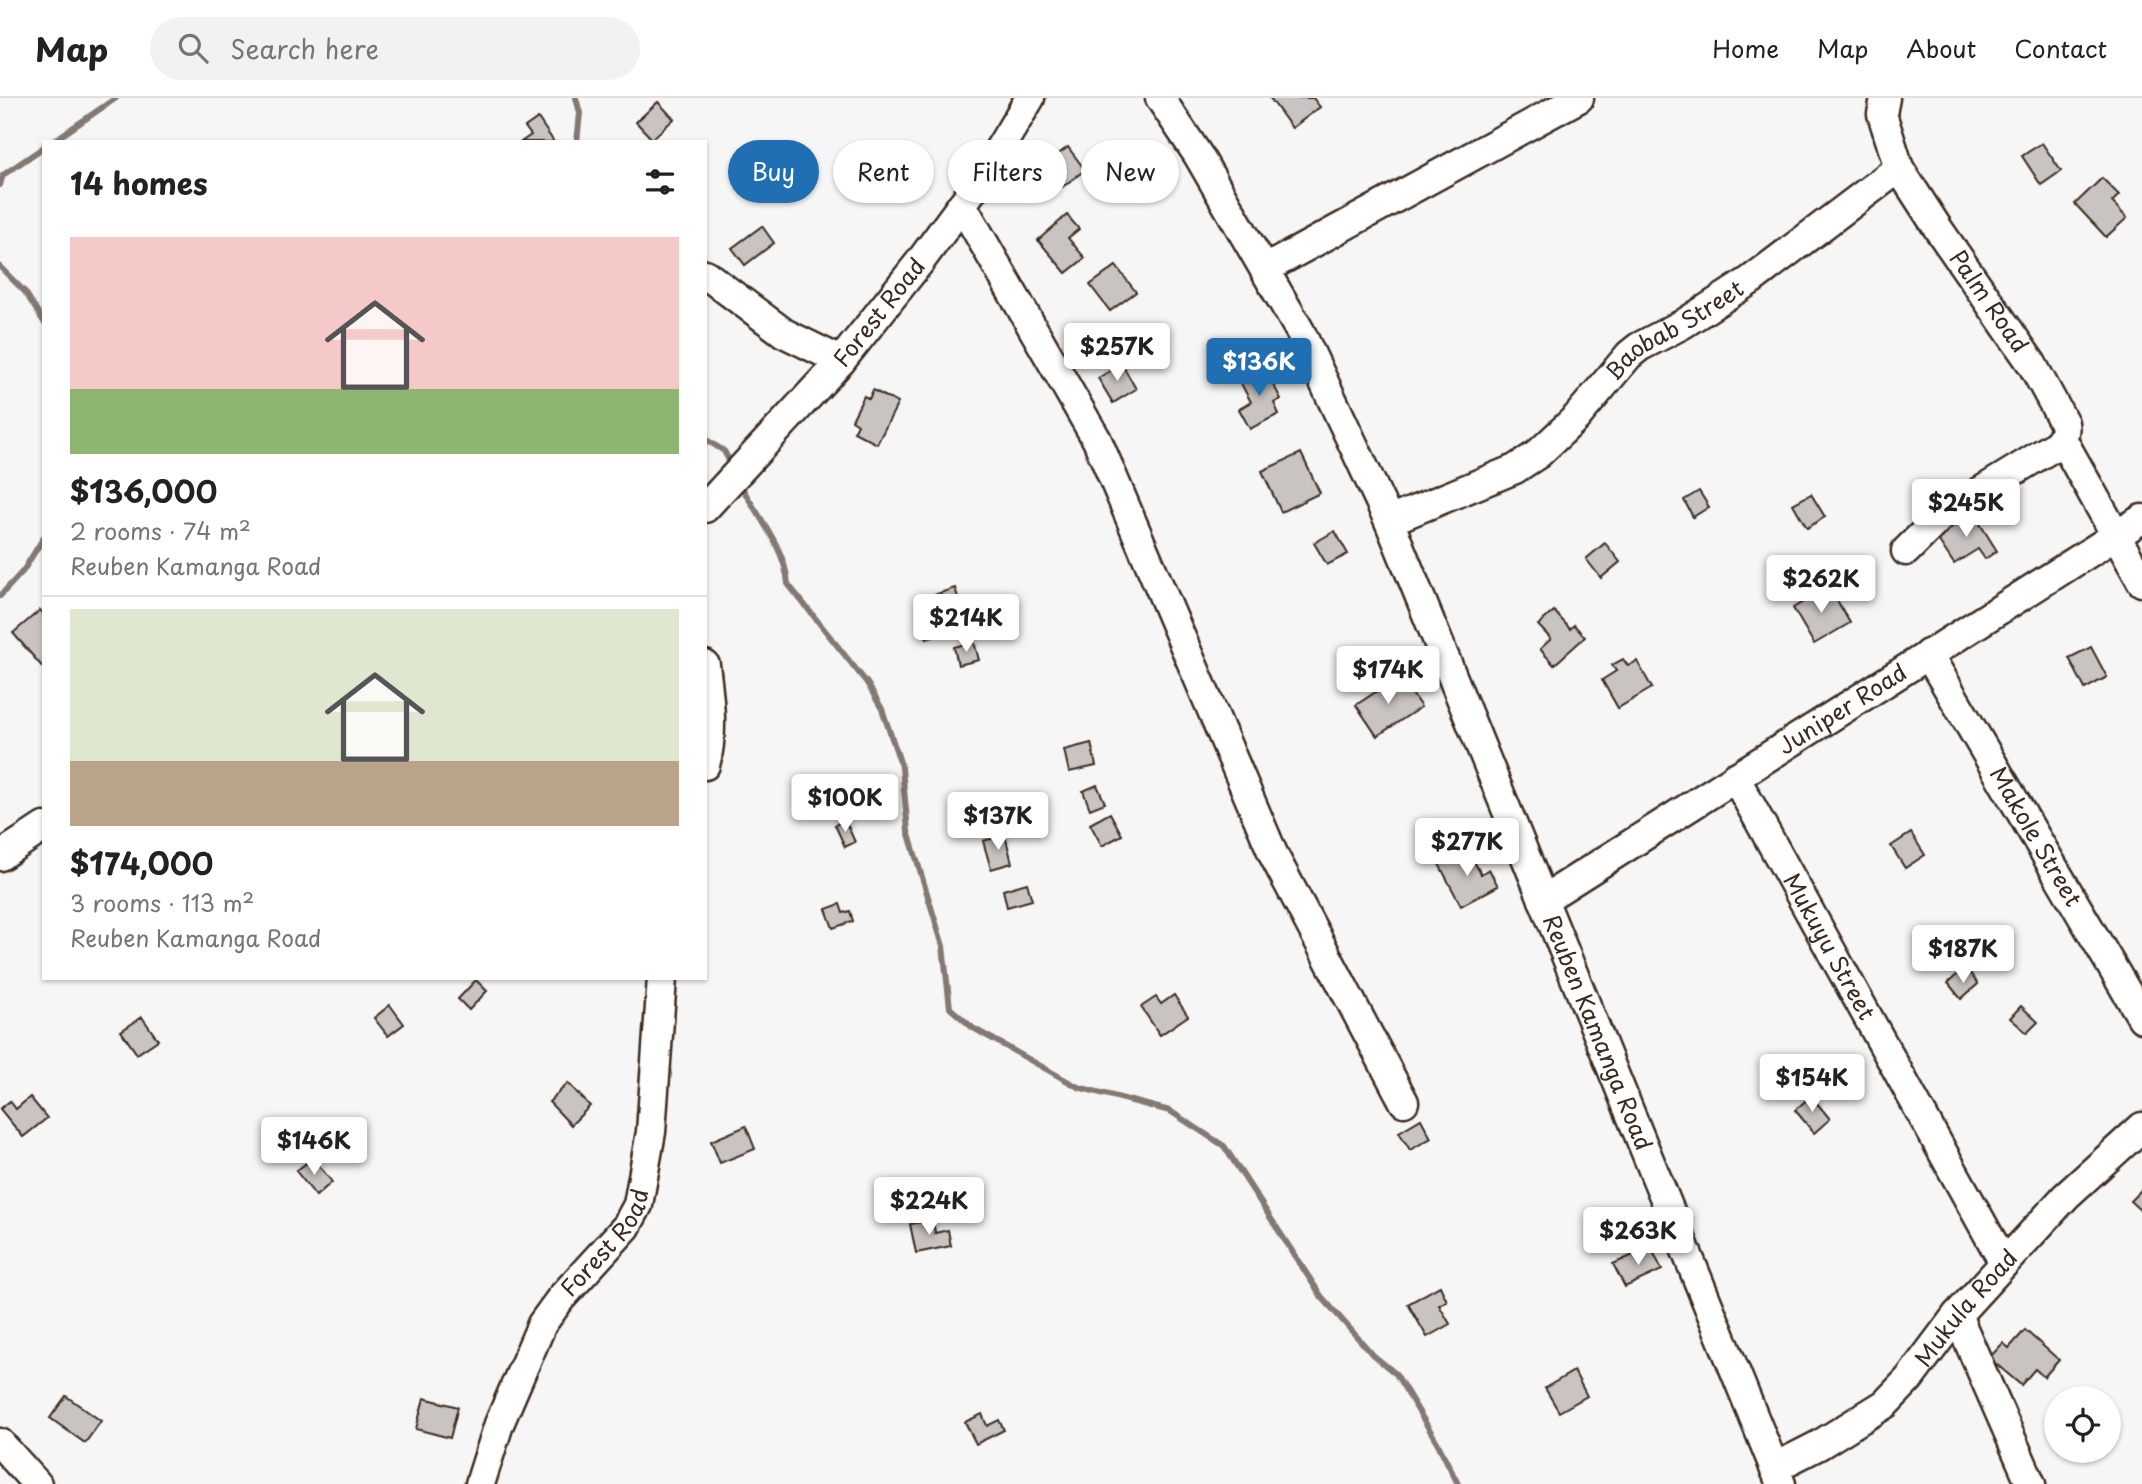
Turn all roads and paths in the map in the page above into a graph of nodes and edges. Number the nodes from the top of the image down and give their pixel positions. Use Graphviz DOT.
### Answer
graph roads {
  1 [pos="1030,98"];
  2 [pos="1160,98"];
  3 [pos="1579,98"];
  4 [pos="1879,103"];
  5 [pos="1899,167"];
  6 [pos="961,205"];
  7 [pos="1265,270"];
  8 [pos="707,275"];
  9 [pos="841,361"];
  10 [pos="2062,439"];
  11 [pos="707,506"];
  12 [pos="2142,519"];
  13 [pos="1389,521"];
  14 [pos="2116,535"];
  15 [pos="1906,551"];
  16 [pos="2142,582"];
  17 [pos="1928,654"];
  18 [pos="707,682"];
  19 [pos="707,759"];
  20 [pos="1735,777"];
  21 [pos="42,828"];
  22 [pos="0,856"];
  23 [pos="1543,900"];
  24 [pos="662,980"];
  25 [pos="2142,1018"];
  26 [pos="1404,1102"];
  27 [pos="2142,1127"];
  28 [pos="2004,1264"];
  29 [pos="1956,1315"];
  30 [pos="0,1443"];
  31 [pos="1777,1476"];
  32 [pos="37,1484"];
  33 [pos="480,1484"];
  34 [pos="2031,1484"];
  1 -- 6 [label="street, Forest Road"];
  2 -- 7 [label="street, Reuben Kamanga Road"];
  3 -- 7 [label="street"];
  4 -- 5 [label="street"];
  5 -- 10 [label="street, Palm Road"];
  5 -- 13 [label="street, Baobab Street"];
  6 -- 9 [label="street, Forest Road"];
  6 -- 26 [label="street"];
  7 -- 13 [label="street, Reuben Kamanga Road"];
  8 -- 9 [label="street"];
  9 -- 11 [label="street, Forest Road"];
  10 -- 14 [label="street, Palm Road"];
  10 -- 15 [label="street"];
  12 -- 14 [label="street, Juniper Road"];
  13 -- 23 [label="street, Reuben Kamanga Road"];
  14 -- 16 [label="street, Palm Road"];
  14 -- 17 [label="street, Juniper Road"];
  17 -- 20 [label="street, Juniper Road"];
  17 -- 25 [label="street, Makole Street"];
  18 -- 19 [label="street"];
  20 -- 23 [label="street, Juniper Road"];
  20 -- 28 [label="street, Mukuyu Street"];
  21 -- 22 [label="street"];
  23 -- 31 [label="street, Reuben Kamanga Road"];
  24 -- 33 [label="street, Forest Road"];
  27 -- 28 [label="street, Mukula Road"];
  28 -- 29 [label="street, Mukula Road"];
  29 -- 31 [label="street, Mukula Road"];
  29 -- 34 [label="street"];
  30 -- 32 [label="street"];
}
